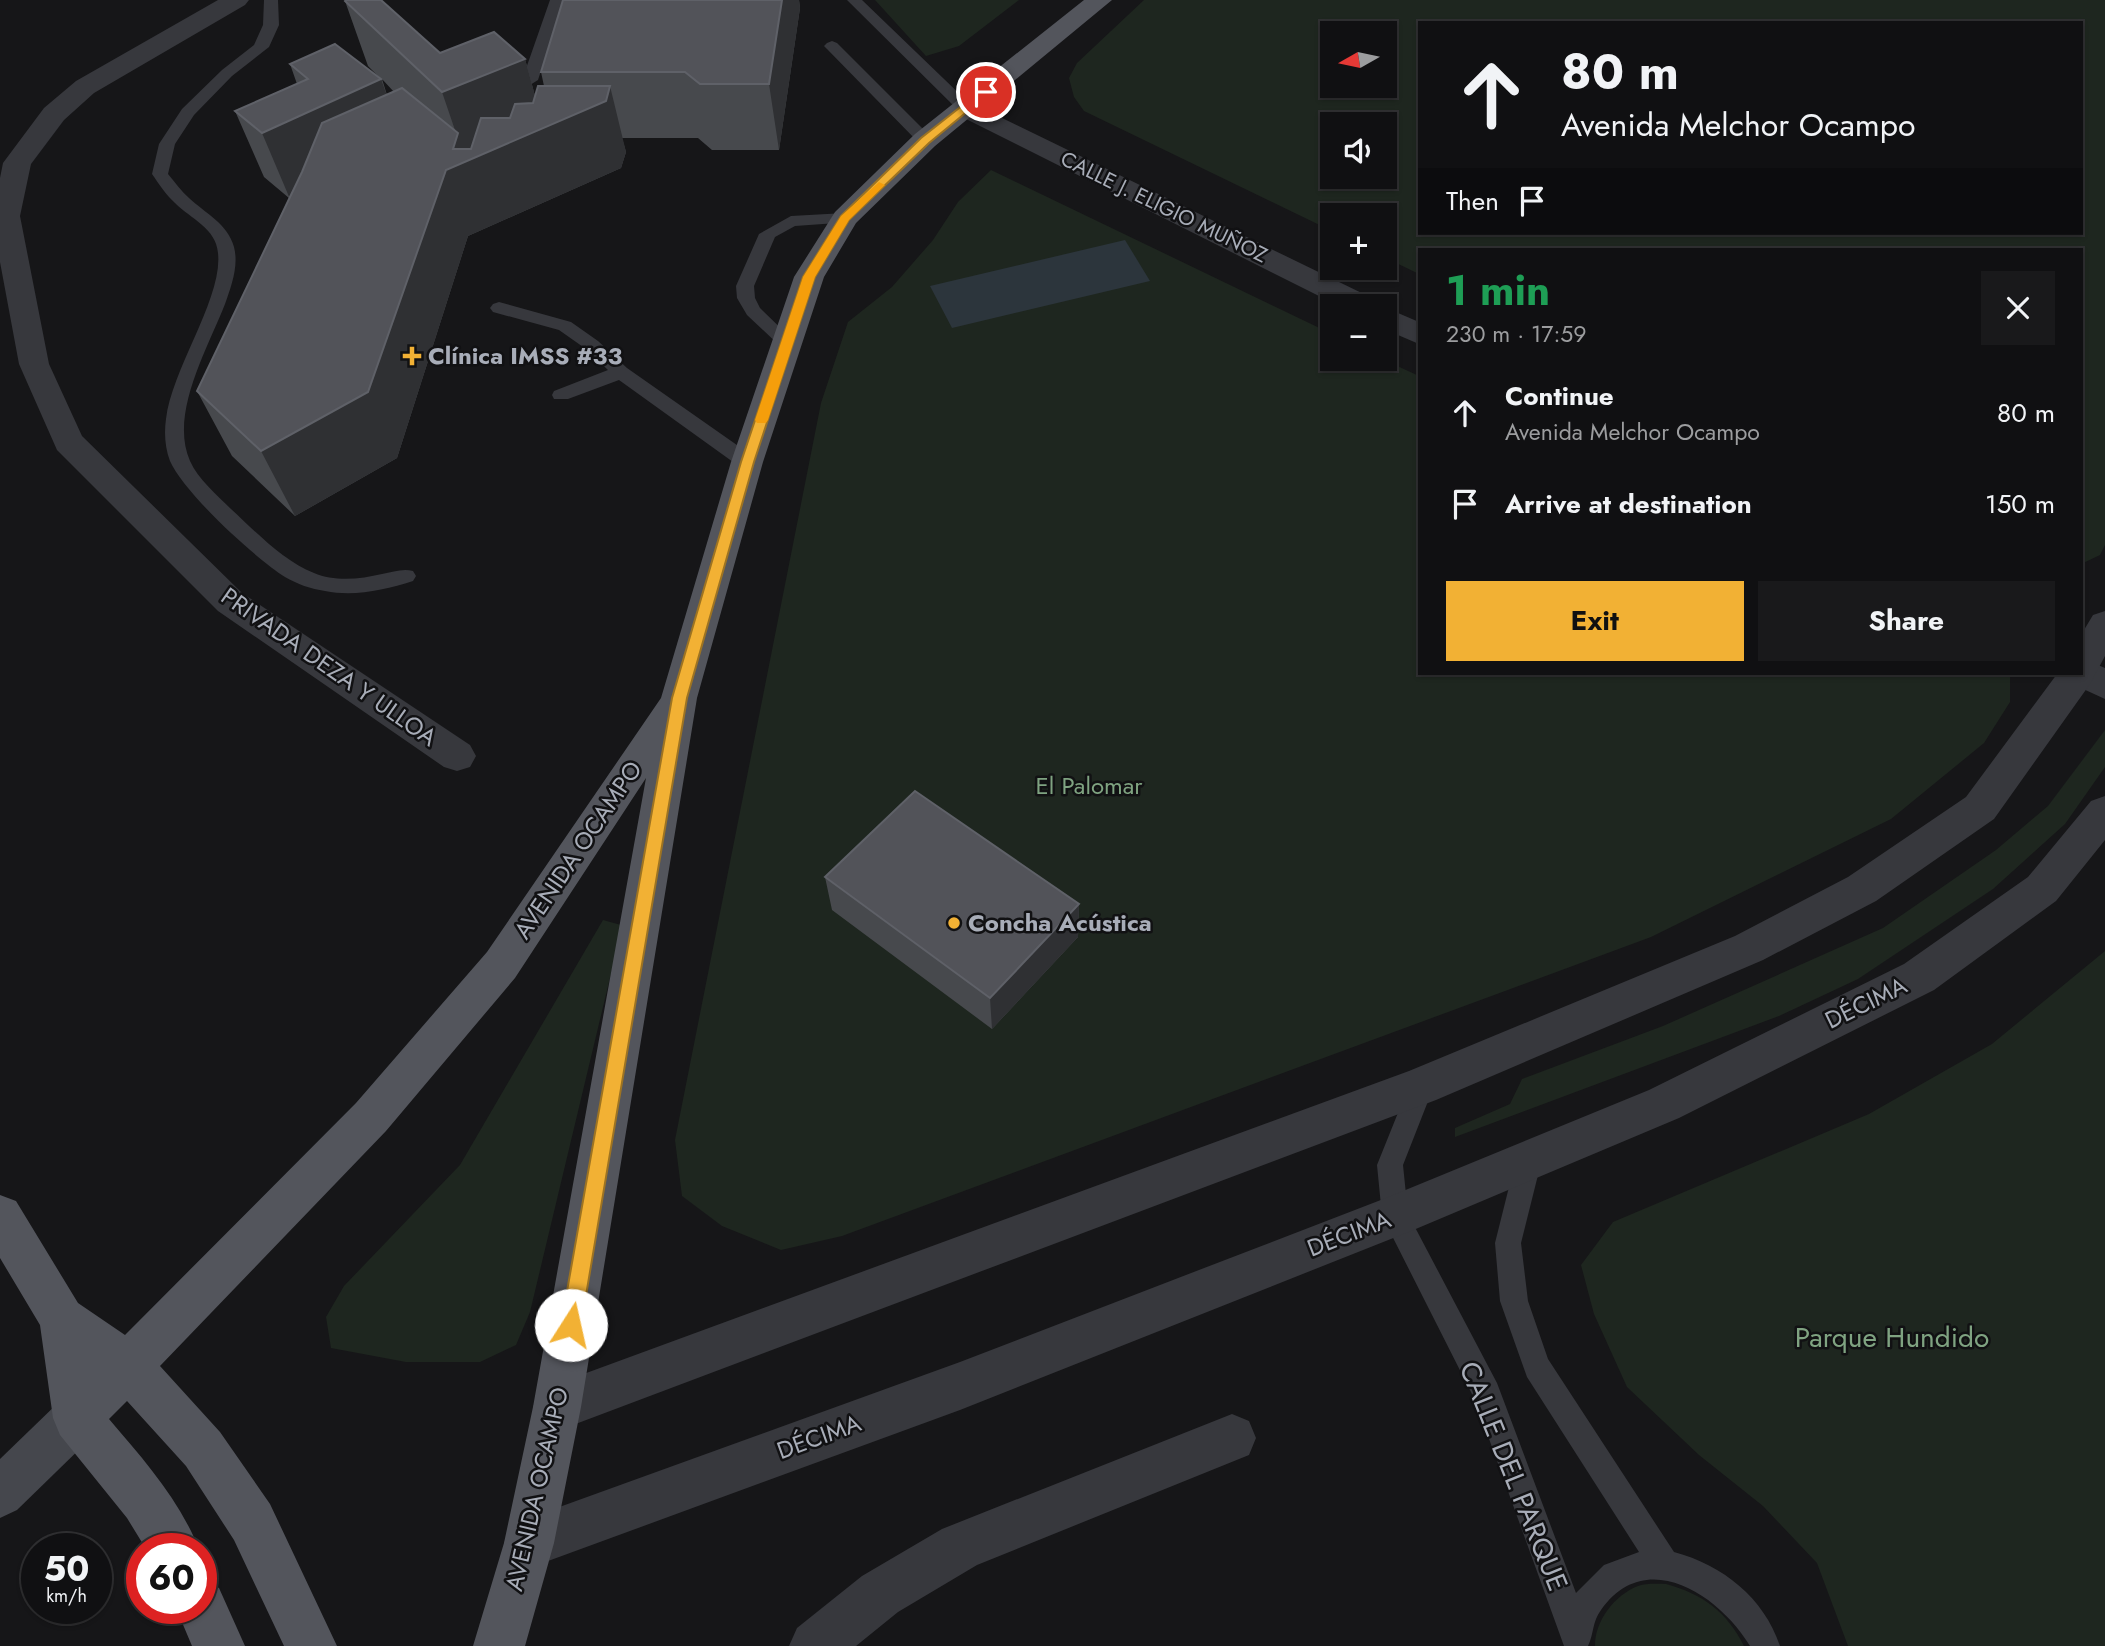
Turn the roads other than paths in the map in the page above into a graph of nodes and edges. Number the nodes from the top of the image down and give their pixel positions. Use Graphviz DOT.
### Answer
graph roads {
  1 [pos="236,0"];
  2 [pos="271,0"];
  3 [pos="557,0"];
  4 [pos="853,0"];
  5 [pos="1099,0"];
  6 [pos="832,46"];
  7 [pos="530,80"];
  8 [pos="965,108"];
  9 [pos="925,140"];
  10 [pos="845,218"];
  11 [pos="1339,294"];
  12 [pos="499,308"];
  13 [pos="1397,323"];
  14 [pos="1418,334"];
  15 [pos="787,342"];
  16 [pos="621,372"];
  17 [pos="561,395"];
  18 [pos="747,462"];
  19 [pos="406,576"];
  20 [pos="2105,624"];
  21 [pos="2083,664"];
  22 [pos="2083,673"];
  23 [pos="2076,675"];
  24 [pos="2105,685"];
  25 [pos="679,698"];
  26 [pos="457,756"];
  27 [pos="2105,812"];
  28 [pos="1421,1086"];
  29 [pos="1529,1159"];
  30 [pos="0,1216"];
  31 [pos="1395,1216"];
  32 [pos="62,1319"];
  33 [pos="129,1367"];
  34 [pos="557,1407"];
  35 [pos="77,1418"];
  36 [pos="1232,1438"];
  37 [pos="0,1493"];
  38 [pos="165,1533"];
  39 [pos="528,1543"];
  40 [pos="1665,1565"];
  41 [pos="209,1624"];
  42 [pos="1576,1640"];
  43 [pos="219,1646"];
  44 [pos="311,1646"];
  45 [pos="499,1646"];
  46 [pos="815,1646"];
  47 [pos="1765,1646"];
  1 -- 26 [label="street, PRIVADA DEZA Y ULLOA"];
  2 -- 19 [label="lane"];
  3 -- 7 [label="lane"];
  4 -- 8 [label="lane"];
  5 -- 8 [label="main road"];
  6 -- 9 [label="lane"];
  8 -- 9 [label="main road"];
  8 -- 11 [label="street, CALLE J. ELIGIO MUÑOZ"];
  9 -- 10 [label="main road"];
  10 -- 15 [label="main road"];
  10 -- 15 [label="lane"];
  12 -- 16 [label="lane"];
  13 -- 14 [label="street"];
  15 -- 18 [label="main road"];
  16 -- 17 [label="lane"];
  16 -- 18 [label="lane"];
  18 -- 25 [label="main road"];
  20 -- 21 [label="street"];
  22 -- 24 [label="street"];
  23 -- 28 [label="street"];
  25 -- 33 [label="main road, AVENIDA OCAMPO"];
  25 -- 34 [label="main road, AVENIDA OCAMPO"];
  27 -- 29 [label="street, DÉCIMA"];
  28 -- 31 [label="lane, CALLE DEL PARQUE"];
  28 -- 34 [label="street"];
  29 -- 31 [label="street, DÉCIMA"];
  29 -- 40 [label="lane"];
  30 -- 32 [label="main road"];
  31 -- 39 [label="street, DÉCIMA"];
  31 -- 42 [label="lane, CALLE DEL PARQUE"];
  32 -- 33 [label="main road"];
  32 -- 35 [label="main road"];
  33 -- 35 [label="main road, AVENIDA OCAMPO"];
  33 -- 44 [label="main road"];
  34 -- 39 [label="main road, AVENIDA OCAMPO"];
  35 -- 37 [label="main road"];
  35 -- 38 [label="main road"];
  36 -- 46 [label="street"];
  39 -- 45 [label="main road, AVENIDA OCAMPO"];
  40 -- 42 [label="lane, CALLE DEL PARQUE"];
  40 -- 47 [label="lane, CALLE DEL PARQUE"];
  41 -- 43 [label="main road"];
}
